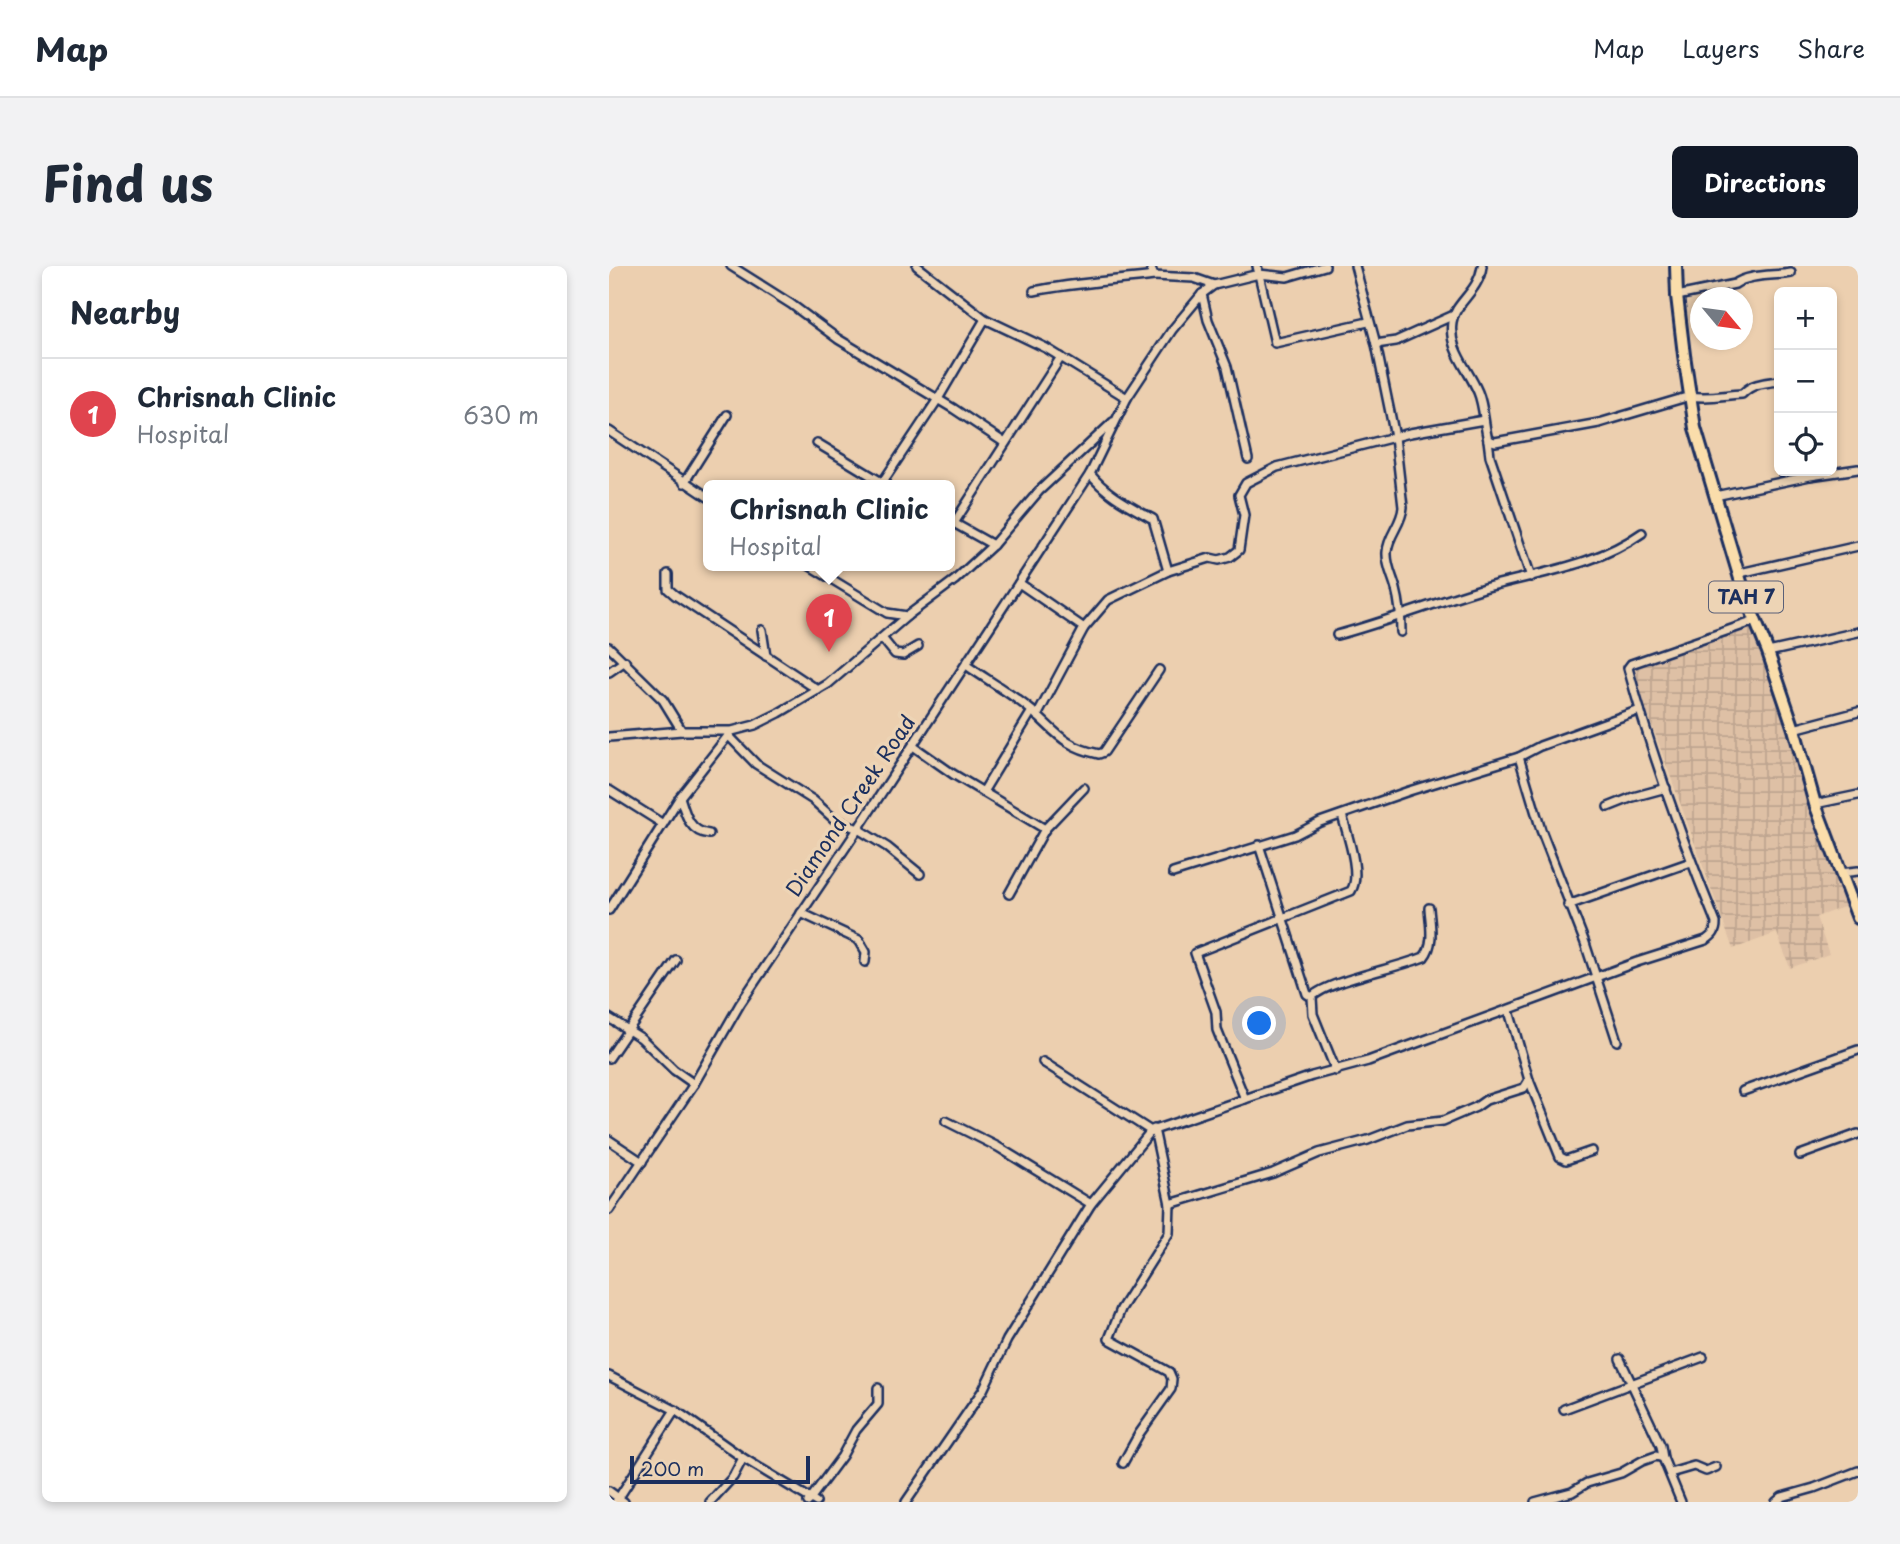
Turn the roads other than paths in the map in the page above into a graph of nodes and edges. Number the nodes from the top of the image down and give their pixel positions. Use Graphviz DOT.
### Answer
graph roads {
  1 [pos="731,266"];
  2 [pos="917,266"];
  3 [pos="934,266"];
  4 [pos="1150,266"];
  5 [pos="1325,266"];
  6 [pos="1355,266"];
  7 [pos="1482,266"];
  8 [pos="1676,266"];
  9 [pos="1258,270"];
  10 [pos="1791,273"];
  11 [pos="929,276"];
  12 [pos="1154,276"];
  13 [pos="1214,285"];
  14 [pos="1034,291"];
  15 [pos="1202,294"];
  16 [pos="1677,296"];
  17 [pos="1454,315"];
  18 [pos="985,318"];
  19 [pos="1369,322"];
  20 [pos="1376,345"];
  21 [pos="1061,357"];
  22 [pos="1774,382"];
  23 [pos="1690,396"];
  24 [pos="1127,398"];
  25 [pos="937,399"];
  26 [pos="727,415"];
  27 [pos="1116,419"];
  28 [pos="1484,421"];
  29 [pos="609,431"];
  30 [pos="1395,438"];
  31 [pos="1488,440"];
  32 [pos="817,443"];
  33 [pos="1005,443"];
  34 [pos="1248,459"];
  35 [pos="1858,469"];
  36 [pos="1090,474"];
  37 [pos="875,480"];
  38 [pos="886,480"];
  39 [pos="684,483"];
  40 [pos="703,494"];
  41 [pos="1716,496"];
  42 [pos="955,518"];
  43 [pos="955,524"];
  44 [pos="1642,533"];
  45 [pos="993,545"];
  46 [pos="1858,546"];
  47 [pos="820,571"];
  48 [pos="832,571"];
  49 [pos="1168,571"];
  50 [pos="1740,573"];
  51 [pos="668,575"];
  52 [pos="830,576"];
  53 [pos="1531,577"];
  54 [pos="1019,583"];
  55 [pos="1401,614"];
  56 [pos="907,616"];
  57 [pos="1755,621"];
  58 [pos="1084,628"];
  59 [pos="762,630"];
  60 [pos="1401,632"];
  61 [pos="1858,632"];
  62 [pos="1337,635"];
  63 [pos="882,638"];
  64 [pos="918,646"];
  65 [pos="609,647"];
  66 [pos="1768,652"];
  67 [pos="766,656"];
  68 [pos="625,661"];
  69 [pos="965,665"];
  70 [pos="1159,670"];
  71 [pos="609,672"];
  72 [pos="818,690"];
  73 [pos="1640,710"];
  74 [pos="1858,712"];
  75 [pos="1034,713"];
  76 [pos="1794,729"];
  77 [pos="682,731"];
  78 [pos="730,733"];
  79 [pos="609,737"];
  80 [pos="913,746"];
  81 [pos="1519,757"];
  82 [pos="1084,788"];
  83 [pos="1666,788"];
  84 [pos="609,790"];
  85 [pos="983,792"];
  86 [pos="1858,794"];
  87 [pos="680,797"];
  88 [pos="1815,804"];
  89 [pos="1608,807"];
  90 [pos="1342,815"];
  91 [pos="663,824"];
  92 [pos="858,829"];
  93 [pos="1045,829"];
  94 [pos="709,834"];
  95 [pos="1259,845"];
  96 [pos="1691,862"];
  97 [pos="1858,871"];
  98 [pos="1173,873"];
  99 [pos="1840,873"];
  100 [pos="920,874"];
  101 [pos="1009,894"];
  102 [pos="1568,905"];
  103 [pos="609,908"];
  104 [pos="1429,908"];
  105 [pos="800,913"];
  106 [pos="1858,918"];
  107 [pos="1281,920"];
  108 [pos="676,960"];
  109 [pos="865,962"];
  110 [pos="1596,977"];
  111 [pos="1312,997"];
  112 [pos="1509,1010"];
  113 [pos="609,1018"];
  114 [pos="618,1024"];
  115 [pos="609,1027"];
  116 [pos="627,1030"];
  117 [pos="1617,1041"];
  118 [pos="1858,1050"];
  119 [pos="609,1058"];
  120 [pos="1043,1062"];
  121 [pos="1336,1071"];
  122 [pos="1529,1080"];
  123 [pos="694,1084"];
  124 [pos="1743,1091"];
  125 [pos="1245,1099"];
  126 [pos="946,1121"];
  127 [pos="1153,1130"];
  128 [pos="1858,1134"];
  129 [pos="609,1140"];
  130 [pos="1592,1151"];
  131 [pos="1800,1155"];
  132 [pos="642,1162"];
  133 [pos="1091,1204"];
  134 [pos="1170,1204"];
  135 [pos="609,1210"];
  136 [pos="1703,1357"];
  137 [pos="1620,1359"];
  138 [pos="609,1376"];
  139 [pos="1631,1384"];
  140 [pos="878,1388"];
  141 [pos="1563,1409"];
  142 [pos="675,1410"];
  143 [pos="743,1458"];
  144 [pos="1663,1458"];
  145 [pos="1123,1463"];
  146 [pos="1716,1467"];
  147 [pos="1858,1471"];
  148 [pos="1670,1473"];
  149 [pos="609,1491"];
  150 [pos="619,1501"];
  151 [pos="812,1501"];
  152 [pos="711,1502"];
  153 [pos="906,1502"];
  154 [pos="1535,1502"];
  155 [pos="1681,1502"];
  156 [pos="1776,1502"];
  1 -- 25 [label="street"];
  2 -- 11 [label="street"];
  3 -- 11 [label="street"];
  4 -- 12 [label="street"];
  5 -- 9 [label="street"];
  6 -- 19 [label="street"];
  7 -- 17 [label="street"];
  8 -- 16 [label="highway, TAH 7"];
  9 -- 13 [label="street"];
  9 -- 19 [label="street"];
  10 -- 16 [label="street"];
  11 -- 18 [label="street"];
  12 -- 13 [label="street"];
  12 -- 14 [label="street"];
  13 -- 15 [label="street, Diamond Creek Road"];
  15 -- 24 [label="street, Diamond Creek Road"];
  15 -- 34 [label="street"];
  16 -- 23 [label="highway, TAH 7"];
  17 -- 20 [label="street"];
  17 -- 28 [label="street"];
  18 -- 21 [label="street"];
  18 -- 25 [label="street"];
  19 -- 20 [label="street"];
  20 -- 30 [label="street"];
  21 -- 24 [label="street"];
  21 -- 33 [label="street"];
  22 -- 23 [label="street"];
  23 -- 31 [label="street"];
  23 -- 41 [label="highway, TAH 7"];
  24 -- 27 [label="street, Diamond Creek Road"];
  25 -- 33 [label="street"];
  25 -- 38 [label="street"];
  26 -- 39 [label="street"];
  27 -- 36 [label="street, Diamond Creek Road"];
  27 -- 45 [label="street"];
  28 -- 30 [label="street"];
  28 -- 31 [label="street"];
  29 -- 39 [label="street"];
  30 -- 49 [label="street"];
  30 -- 55 [label="street"];
  31 -- 53 [label="street"];
  32 -- 37 [label="street"];
  33 -- 42 [label="street"];
  35 -- 41 [label="street"];
  36 -- 49 [label="street"];
  36 -- 54 [label="street, Diamond Creek Road"];
  39 -- 40 [label="street"];
  41 -- 50 [label="highway, TAH 7"];
  43 -- 45 [label="street"];
  44 -- 53 [label="street"];
  45 -- 56 [label="street"];
  46 -- 50 [label="street"];
  47 -- 52 [label="street"];
  48 -- 52 [label="street"];
  49 -- 58 [label="street"];
  50 -- 57 [label="highway, TAH 7"];
  51 -- 67 [label="street"];
  52 -- 56 [label="street"];
  53 -- 55 [label="street"];
  54 -- 58 [label="street"];
  54 -- 69 [label="street, Diamond Creek Road"];
  55 -- 60 [label="street"];
  55 -- 62 [label="street"];
  56 -- 63 [label="street"];
  57 -- 66 [label="highway, TAH 7"];
  57 -- 73 [label="street"];
  58 -- 75 [label="street"];
  59 -- 67 [label="street"];
  61 -- 66 [label="street"];
  63 -- 64 [label="street"];
  63 -- 72 [label="street"];
  65 -- 68 [label="street"];
  66 -- 76 [label="highway, TAH 7"];
  67 -- 72 [label="street"];
  68 -- 71 [label="street"];
  68 -- 77 [label="street"];
  69 -- 75 [label="street"];
  69 -- 80 [label="street, Diamond Creek Road"];
  70 -- 75 [label="street"];
  72 -- 78 [label="street"];
  73 -- 81 [label="street"];
  73 -- 83 [label="street"];
  74 -- 76 [label="street"];
  75 -- 85 [label="street"];
  76 -- 88 [label="highway, TAH 7"];
  77 -- 78 [label="street"];
  77 -- 79 [label="street"];
  78 -- 87 [label="street"];
  78 -- 92 [label="street"];
  80 -- 85 [label="street"];
  80 -- 92 [label="street, Diamond Creek Road"];
  81 -- 90 [label="street"];
  81 -- 102 [label="street"];
  82 -- 93 [label="street"];
  83 -- 89 [label="street"];
  83 -- 96 [label="street"];
  84 -- 91 [label="street"];
  85 -- 93 [label="street"];
  86 -- 88 [label="street"];
  87 -- 91 [label="street"];
  87 -- 94 [label="street"];
  88 -- 99 [label="highway, TAH 7"];
  90 -- 95 [label="street"];
  90 -- 107 [label="street"];
  91 -- 103 [label="street"];
  92 -- 100 [label="street"];
  92 -- 105 [label="street, Diamond Creek Road"];
  93 -- 101 [label="street"];
  95 -- 98 [label="street"];
  95 -- 107 [label="street"];
  96 -- 102 [label="street"];
  96 -- 110 [label="street"];
  97 -- 99 [label="street"];
  99 -- 106 [label="highway, TAH 7"];
  102 -- 110 [label="street"];
  104 -- 111 [label="street"];
  105 -- 109 [label="street"];
  105 -- 123 [label="street, Diamond Creek Road"];
  107 -- 111 [label="street"];
  107 -- 125 [label="street"];
  108 -- 116 [label="street"];
  110 -- 112 [label="street"];
  110 -- 117 [label="street"];
  111 -- 121 [label="street"];
  112 -- 121 [label="street"];
  112 -- 122 [label="street"];
  113 -- 114 [label="street"];
  114 -- 115 [label="street"];
  114 -- 116 [label="street"];
  116 -- 119 [label="street"];
  116 -- 123 [label="street"];
  118 -- 124 [label="street"];
  120 -- 127 [label="street"];
  121 -- 125 [label="street"];
  122 -- 130 [label="street"];
  122 -- 134 [label="street"];
  123 -- 132 [label="street, Diamond Creek Road"];
  125 -- 127 [label="street"];
  126 -- 133 [label="street"];
  127 -- 133 [label="street"];
  127 -- 134 [label="street"];
  128 -- 131 [label="street"];
  129 -- 132 [label="street"];
  132 -- 135 [label="street, Diamond Creek Road"];
  133 -- 153 [label="street"];
  134 -- 145 [label="street"];
  136 -- 139 [label="street"];
  137 -- 139 [label="street"];
  138 -- 142 [label="street"];
  139 -- 141 [label="street"];
  139 -- 144 [label="street"];
  140 -- 151 [label="street"];
  142 -- 143 [label="street"];
  142 -- 150 [label="street"];
  143 -- 151 [label="street"];
  143 -- 152 [label="street"];
  144 -- 148 [label="street"];
  144 -- 154 [label="street"];
  146 -- 148 [label="street"];
  147 -- 156 [label="street"];
  148 -- 155 [label="street"];
  149 -- 150 [label="street"];
}
